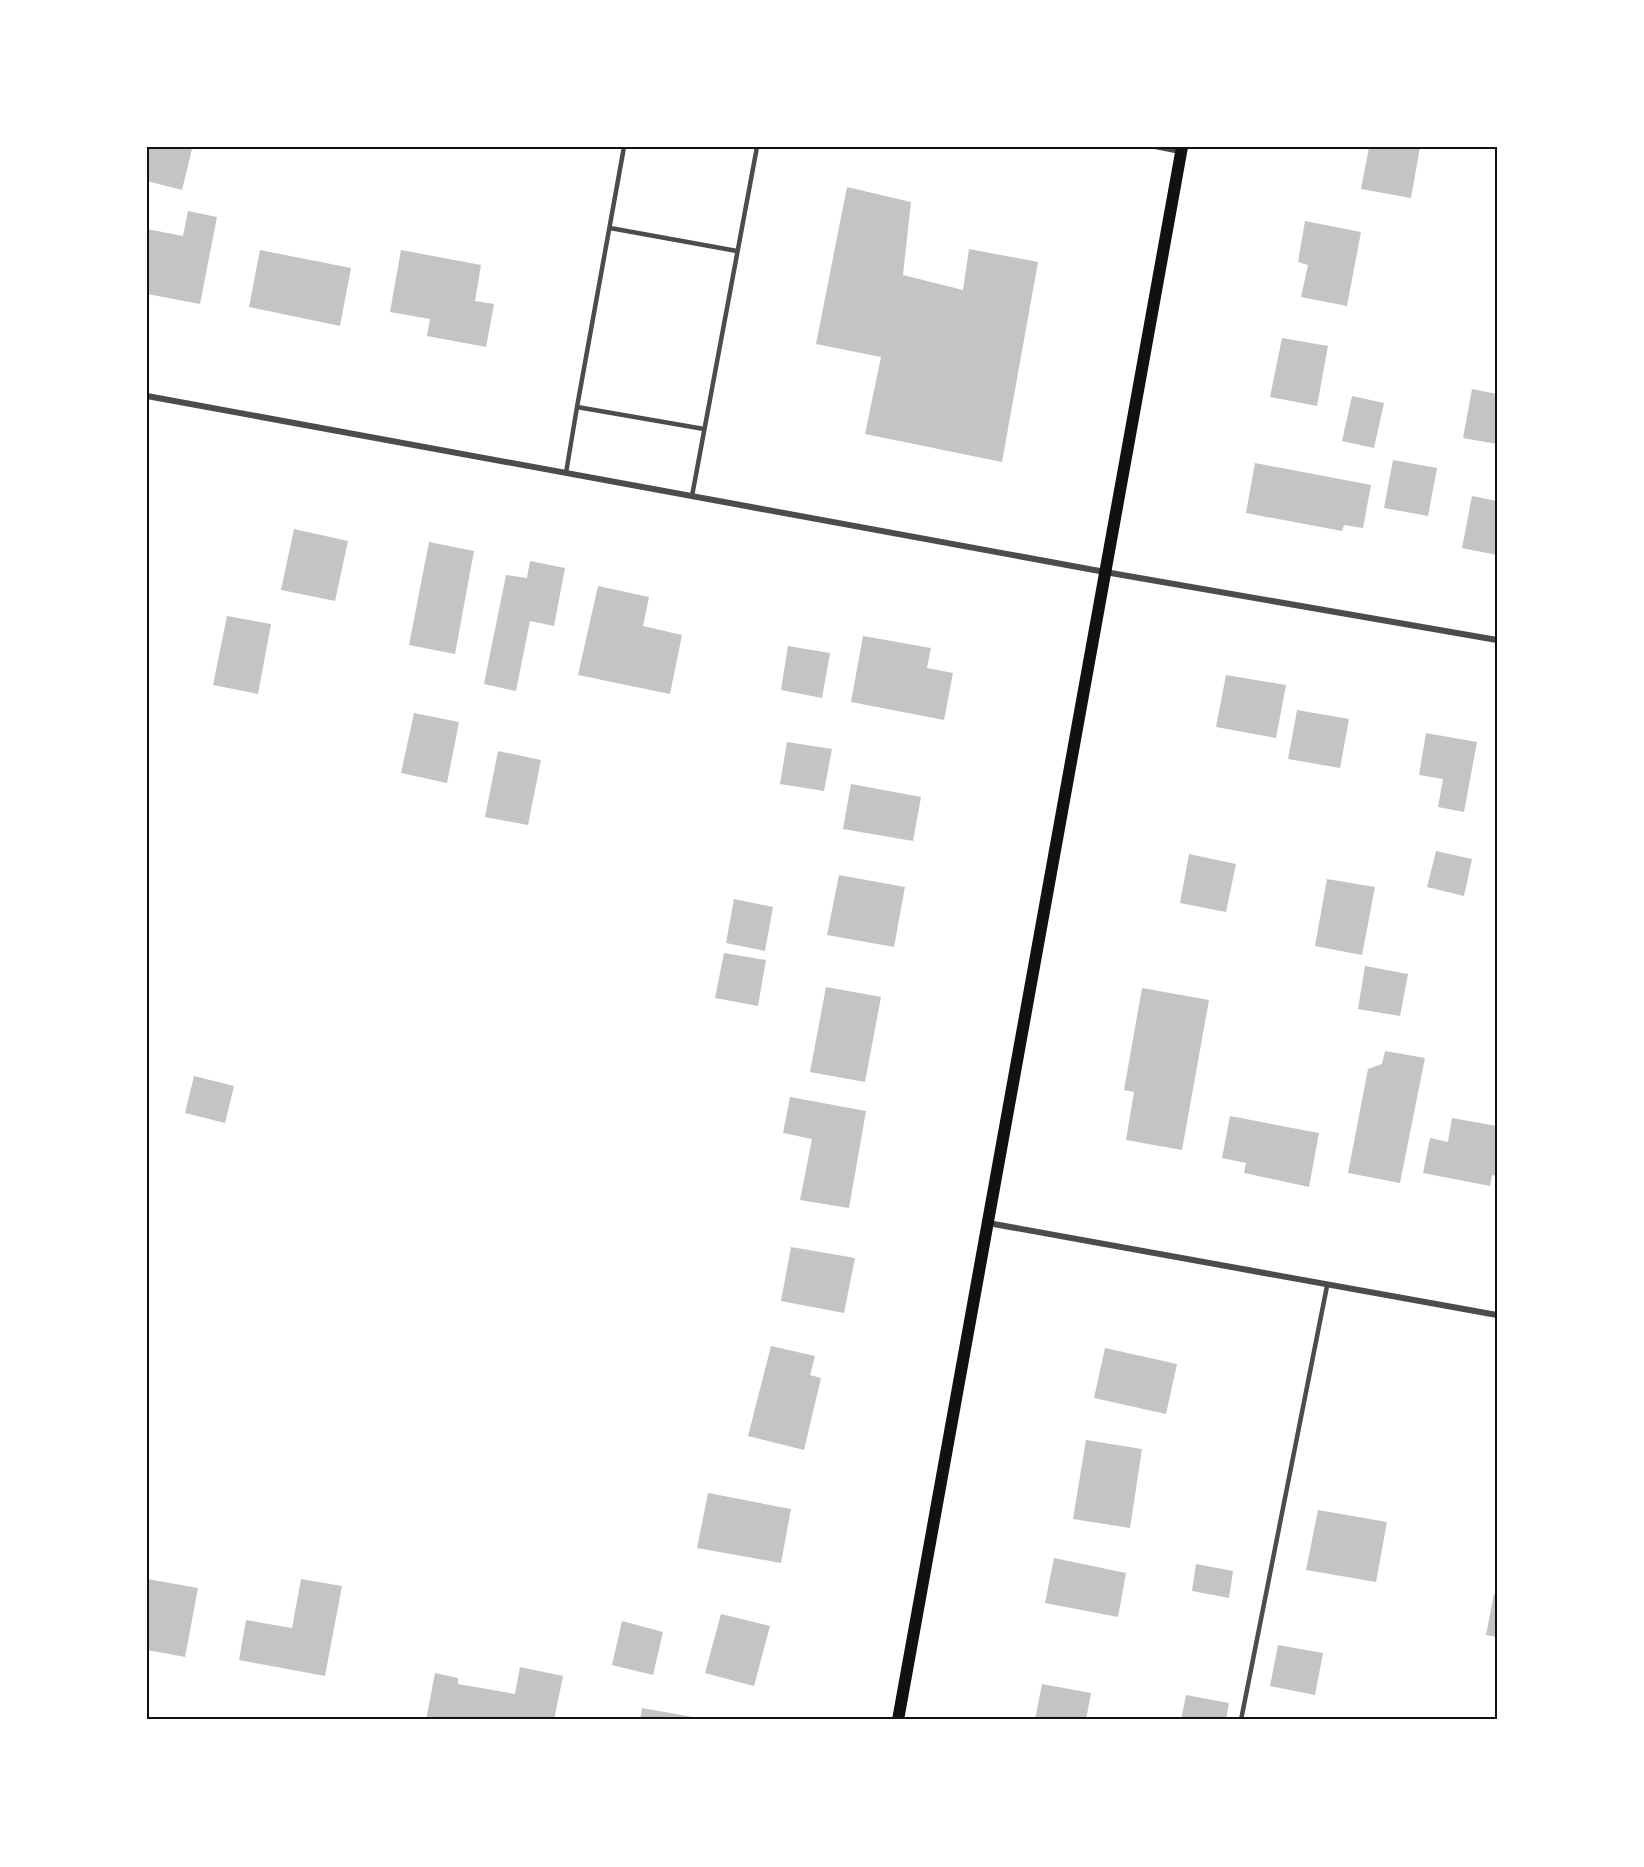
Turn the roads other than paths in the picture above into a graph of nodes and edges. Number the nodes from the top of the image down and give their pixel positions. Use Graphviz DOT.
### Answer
graph roads {
  1 [pos="624,147"];
  2 [pos="757,147"];
  3 [pos="1156,147"];
  4 [pos="1182,149"];
  5 [pos="610,228"];
  6 [pos="737,251"];
  7 [pos="147,396"];
  8 [pos="577,407"];
  9 [pos="704,429"];
  10 [pos="566,473"];
  11 [pos="692,496"];
  12 [pos="1105,572"];
  13 [pos="1497,640"];
  14 [pos="988,1223"];
  15 [pos="1328,1286"];
  16 [pos="1497,1315"];
  17 [pos="898,1720"];
  18 [pos="1241,1720"];
  1 -- 5 [label="lane"];
  2 -- 6 [label="lane"];
  3 -- 4 [label="lane"];
  4 -- 12 [label="main road"];
  5 -- 6 [label="lane"];
  5 -- 8 [label="lane"];
  6 -- 9 [label="lane"];
  7 -- 10 [label="street"];
  8 -- 9 [label="lane"];
  8 -- 10 [label="lane"];
  9 -- 11 [label="lane"];
  10 -- 11 [label="street"];
  11 -- 12 [label="street"];
  12 -- 13 [label="street"];
  12 -- 14 [label="main road"];
  14 -- 15 [label="street"];
  14 -- 17 [label="main road"];
  15 -- 16 [label="street"];
  15 -- 18 [label="lane"];
}
